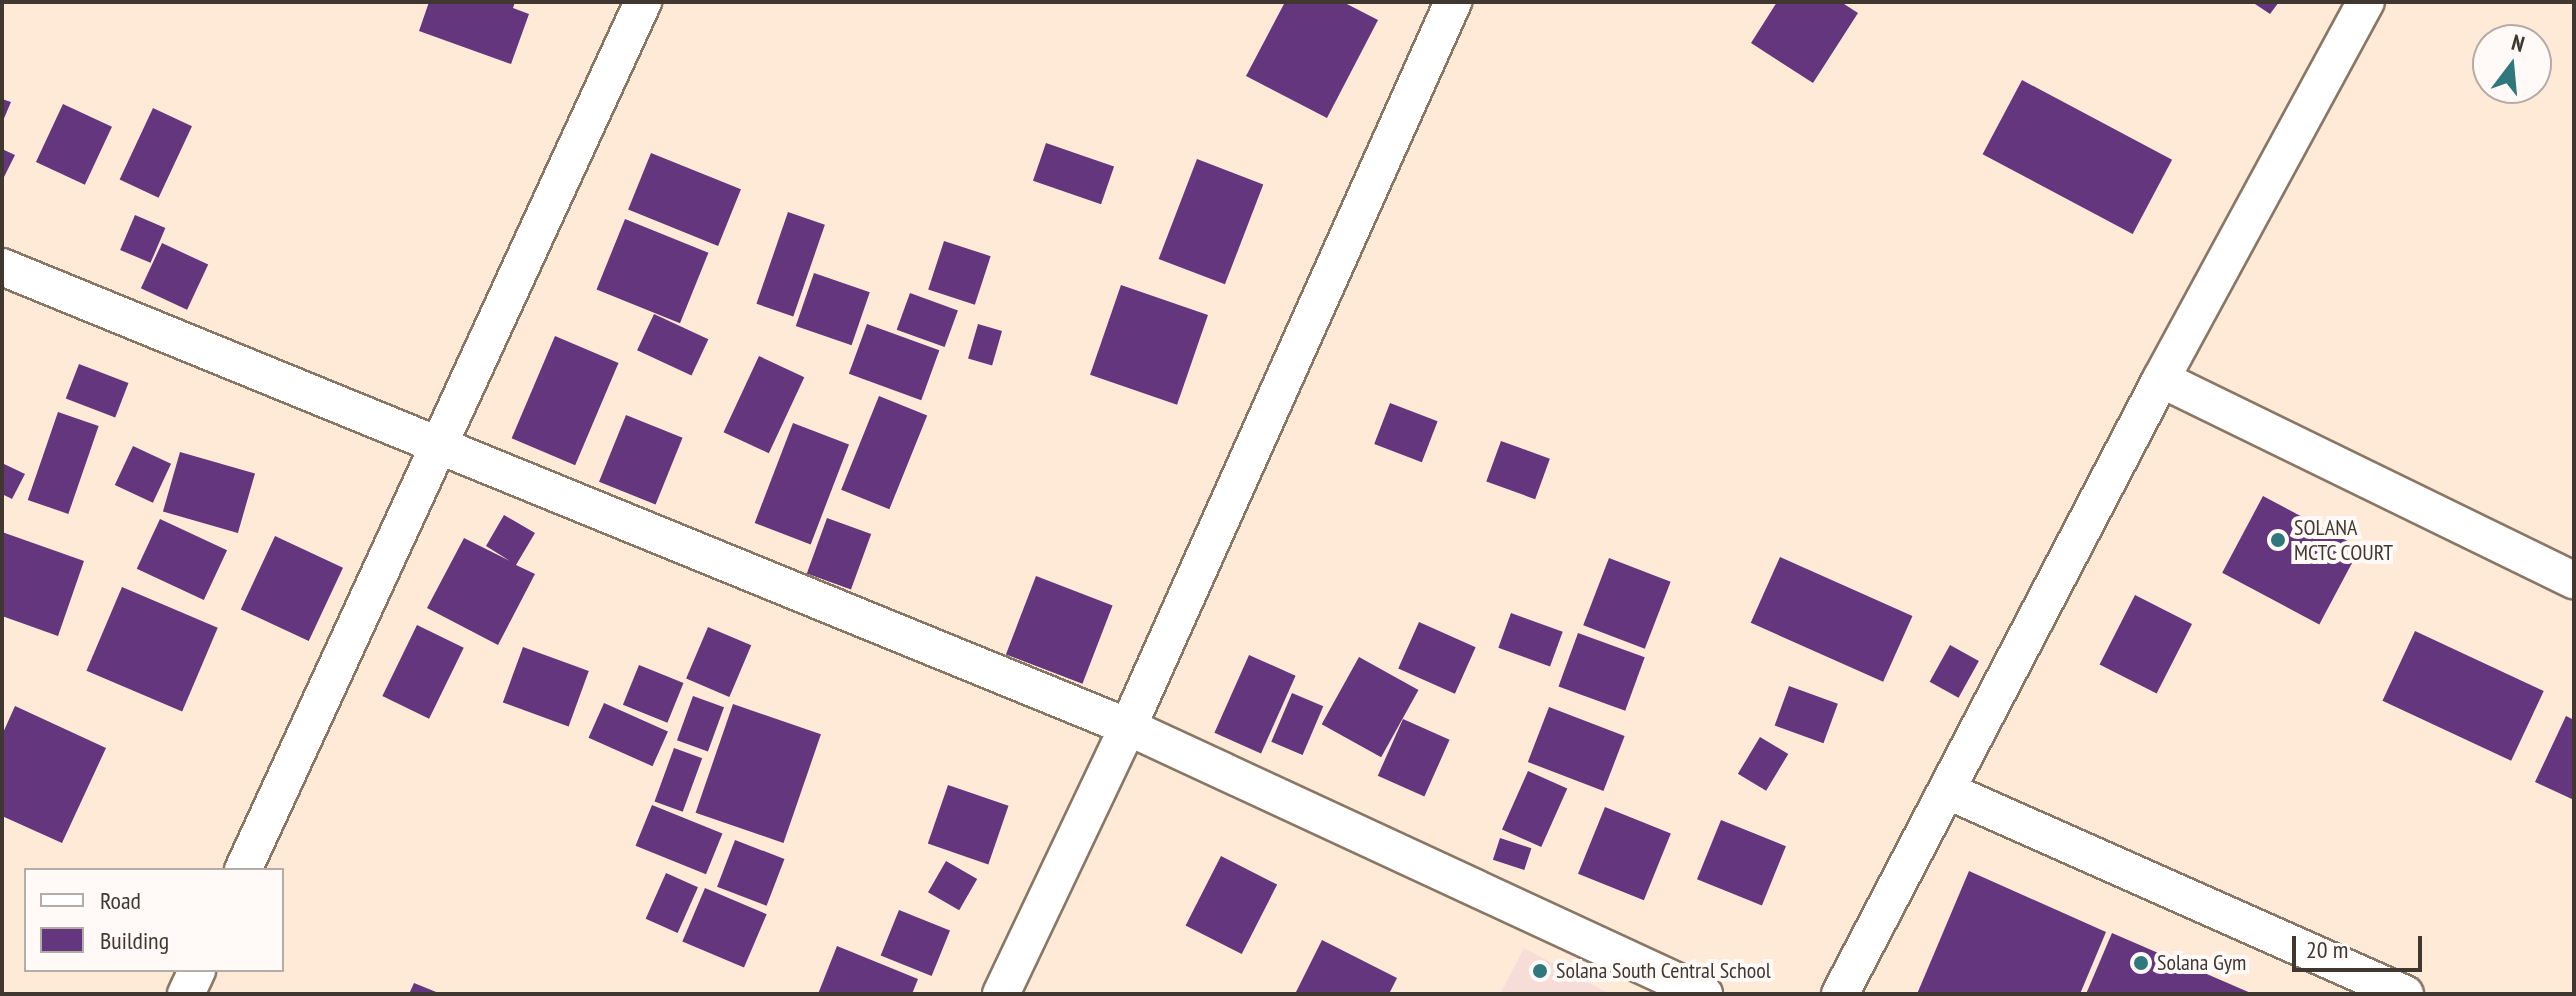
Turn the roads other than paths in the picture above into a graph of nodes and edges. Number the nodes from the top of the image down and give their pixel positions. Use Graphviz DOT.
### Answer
graph roads {
  1 [pos="643,2"];
  2 [pos="1453,2"];
  3 [pos="2366,2"];
  4 [pos="2,267"];
  5 [pos="2161,379"];
  6 [pos="441,445"];
  7 [pos="2574,580"];
  8 [pos="1128,727"];
  9 [pos="1948,791"];
  10 [pos="244,868"];
  11 [pos="196,972"];
  12 [pos="186,994"];
  13 [pos="1001,994"];
  14 [pos="1704,994"];
  15 [pos="1840,994"];
  16 [pos="2405,994"];
  1 -- 6 [label="street"];
  2 -- 8 [label="street"];
  3 -- 5 [label="street"];
  4 -- 6 [label="street"];
  5 -- 7 [label="street"];
  5 -- 9 [label="street"];
  6 -- 8 [label="street"];
  6 -- 10 [label="street"];
  8 -- 13 [label="street"];
  8 -- 14 [label="street"];
  9 -- 15 [label="street"];
  9 -- 16 [label="street"];
  11 -- 12 [label="street"];
}
